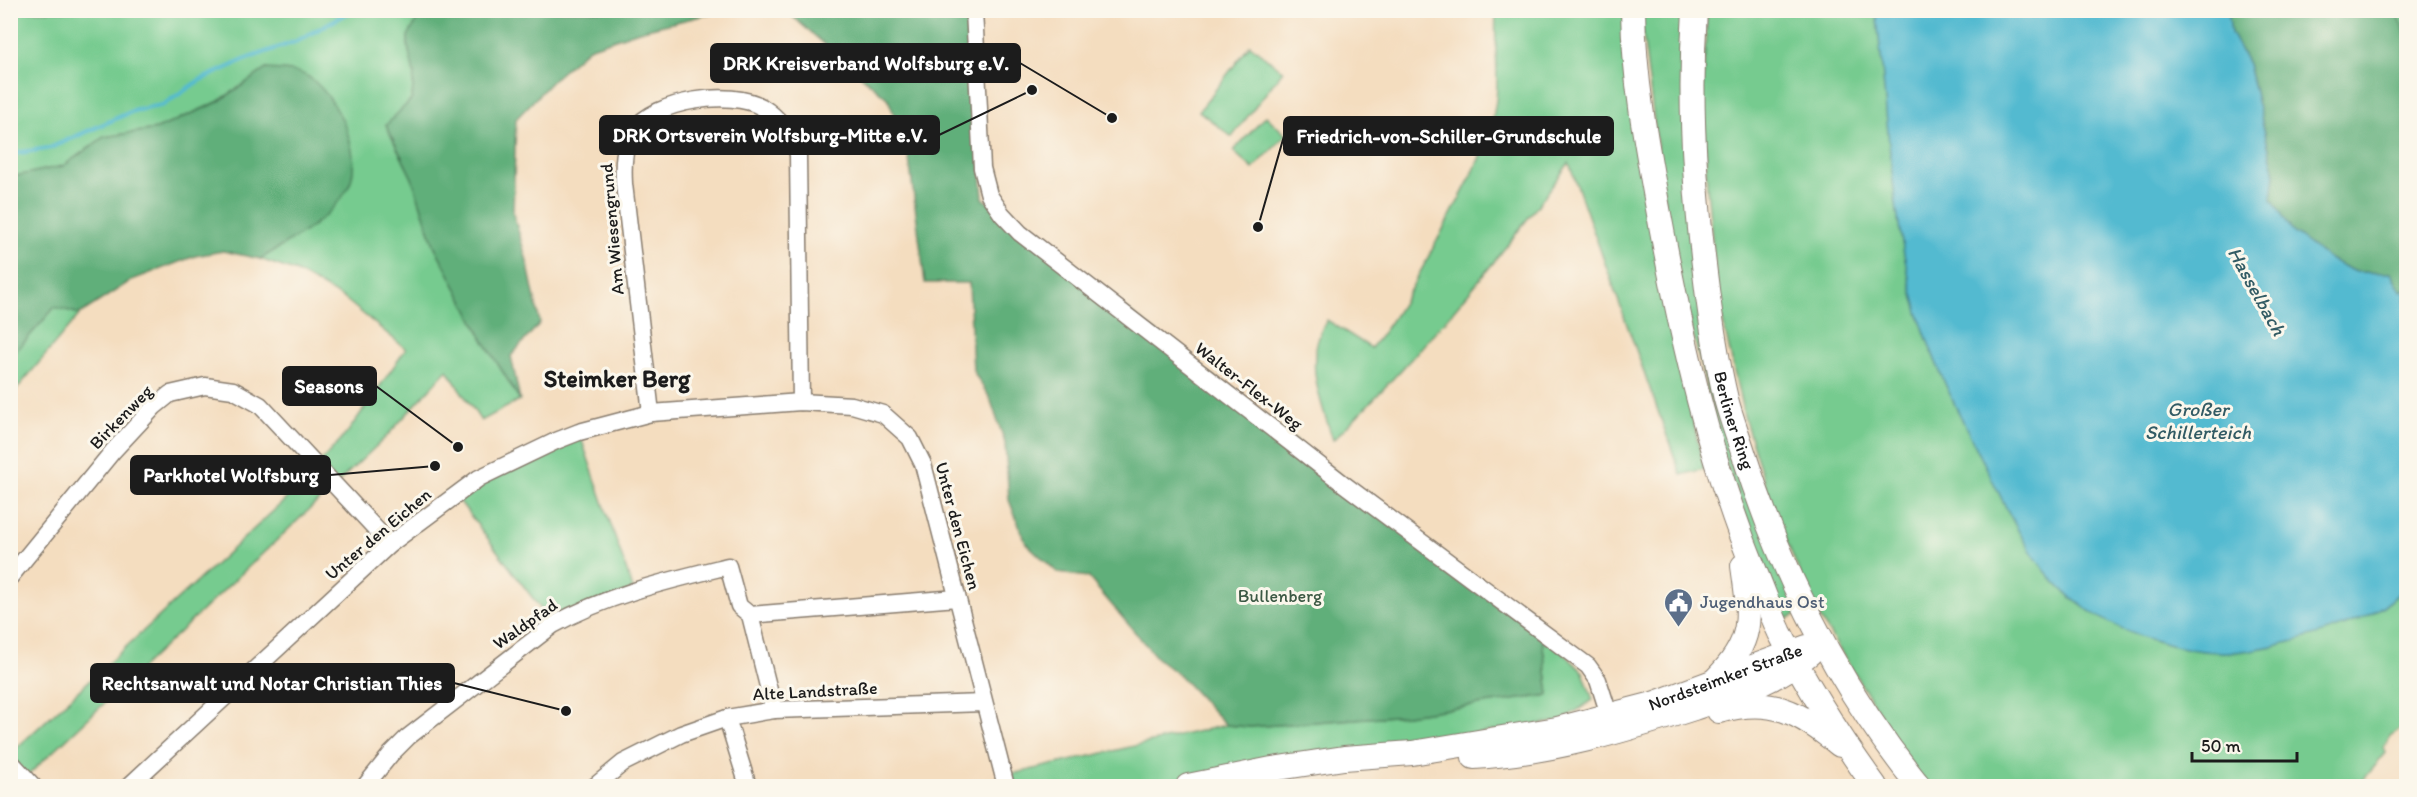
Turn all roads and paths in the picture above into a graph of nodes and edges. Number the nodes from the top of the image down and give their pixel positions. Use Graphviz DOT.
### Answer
graph roads {
  1 [pos="974,10"];
  2 [pos="1633,10"];
  3 [pos="1695,10"];
  4 [pos="801,402"];
  5 [pos="651,413"];
  6 [pos="1738,531"];
  7 [pos="390,544"];
  8 [pos="10,577"];
  9 [pos="957,598"];
  10 [pos="750,615"];
  11 [pos="1823,641"];
  12 [pos="1794,658"];
  13 [pos="1710,684"];
  14 [pos="984,703"];
  15 [pos="774,710"];
  16 [pos="727,718"];
  17 [pos="1657,720"];
  18 [pos="1612,724"];
  19 [pos="1853,756"];
  20 [pos="10,761"];
  21 [pos="33,786"];
  22 [pos="129,786"];
  23 [pos="365,786"];
  24 [pos="595,786"];
  25 [pos="748,786"];
  26 [pos="1006,786"];
  27 [pos="1188,786"];
  28 [pos="1875,786"];
  29 [pos="1919,786"];
  1 -- 18 [label="street, Walter-Flex-Weg"];
  2 -- 6 [label="main road, Berliner Ring"];
  3 -- 11 [label="main road, Berliner Ring"];
  4 -- 5 [label="street, Unter den Eichen"];
  4 -- 5 [label="street, Am Wiesengrund"];
  4 -- 9 [label="street, Unter den Eichen"];
  5 -- 7 [label="street, Unter den Eichen"];
  6 -- 12 [label="main road, Berliner Ring"];
  6 -- 13 [label="main road"];
  7 -- 8 [label="street, Birkenweg"];
  7 -- 22 [label="street, Unter den Eichen"];
  9 -- 10 [label="street"];
  9 -- 14 [label="street, Unter den Eichen"];
  10 -- 15 [label="street, Waldpfad"];
  10 -- 23 [label="street, Waldpfad"];
  11 -- 12 [label="main road, Nordsteimker Straße"];
  11 -- 29 [label="main road, Berliner Ring"];
  12 -- 13 [label="main road, Nordsteimker Straße"];
  12 -- 17 [label="main road, Nordsteimker Straße"];
  12 -- 19 [label="main road, Berliner Ring"];
  13 -- 18 [label="main road, Nordsteimker Straße"];
  14 -- 15 [label="street, Alte Landstraße"];
  14 -- 26 [label="street, Unter den Eichen"];
  15 -- 16 [label="street, Alte Landstraße"];
  16 -- 24 [label="street, Alte Landstraße"];
  16 -- 25 [label="street"];
  17 -- 18 [label="main road, Nordsteimker Straße"];
  17 -- 19 [label="main road"];
  18 -- 27 [label="main road, Nordsteimker Straße"];
  19 -- 28 [label="main road, Berliner Ring"];
  20 -- 21 [label="street"];
}
